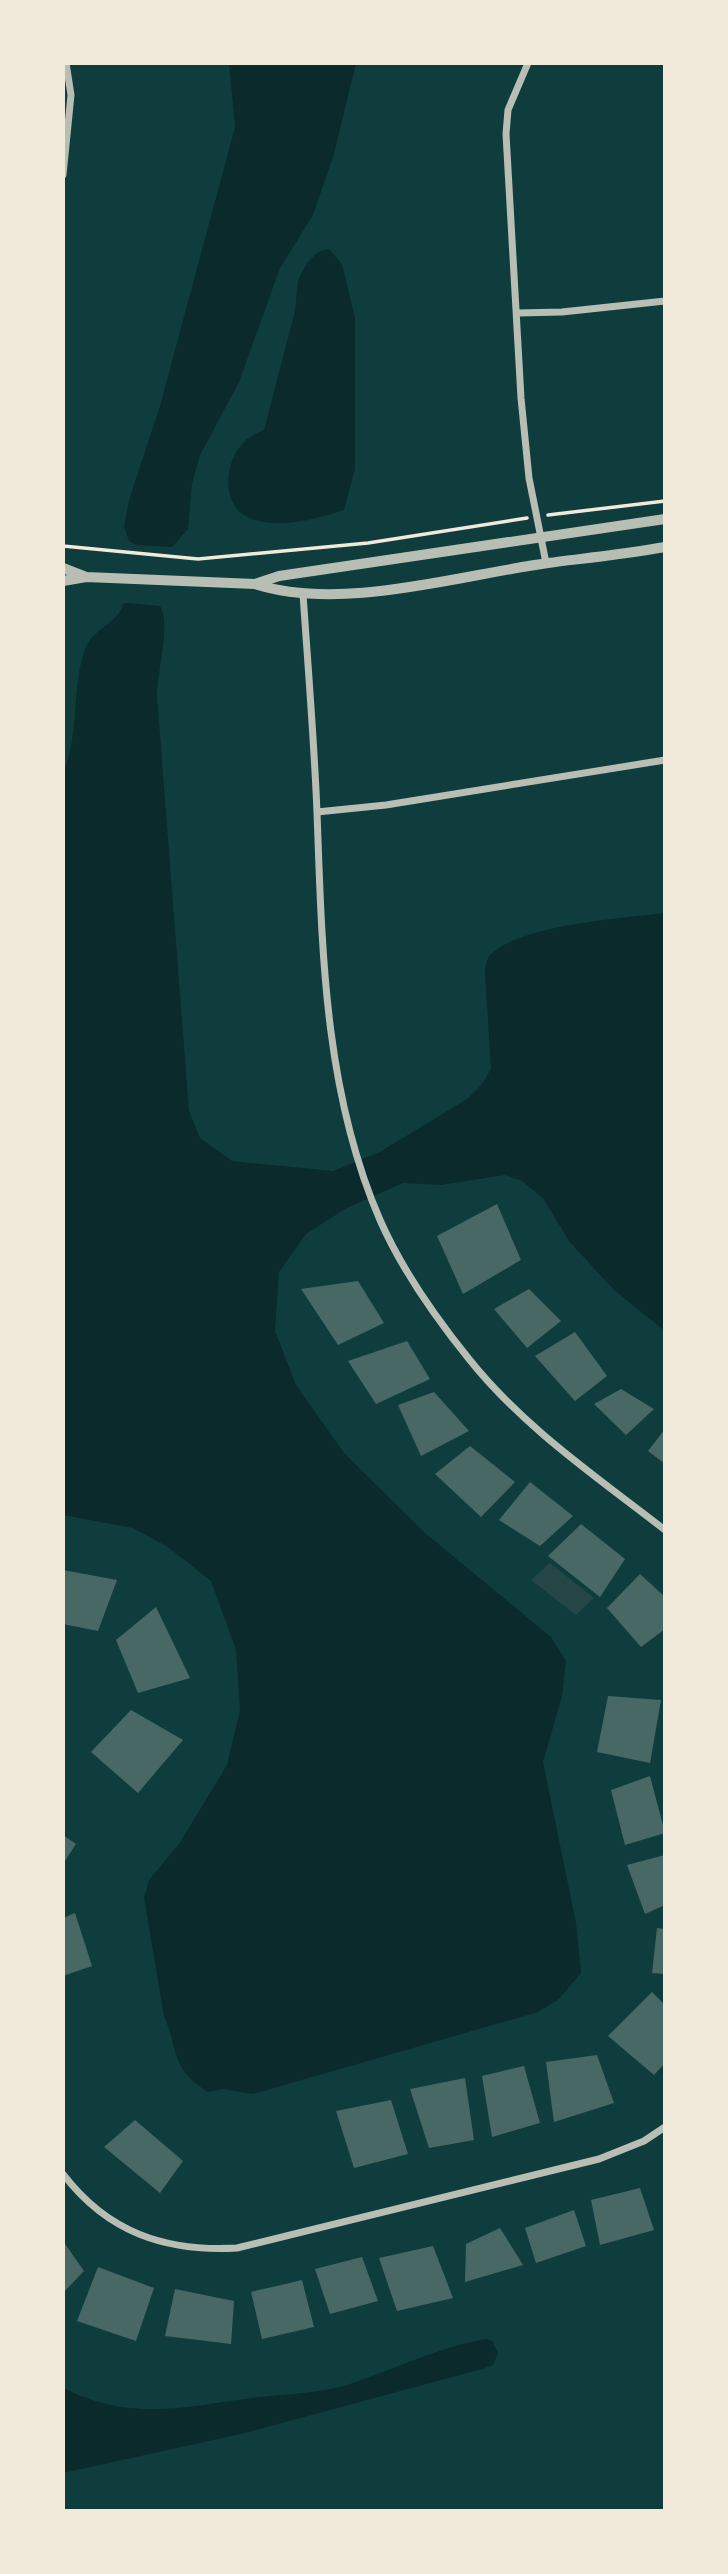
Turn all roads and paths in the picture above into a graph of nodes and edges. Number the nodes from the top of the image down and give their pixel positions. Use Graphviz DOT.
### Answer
graph roads {
  1 [pos="66,63"];
  2 [pos="528,63"];
  3 [pos="63,175"];
  4 [pos="665,301"];
  5 [pos="517,313"];
  6 [pos="665,501"];
  7 [pos="537,516"];
  8 [pos="665,519"];
  9 [pos="541,538"];
  10 [pos="63,546"];
  11 [pos="665,547"];
  12 [pos="546,563"];
  13 [pos="63,568"];
  14 [pos="91,578"];
  15 [pos="63,581"];
  16 [pos="256,584"];
  17 [pos="303,594"];
  18 [pos="665,760"];
  19 [pos="317,812"];
  20 [pos="665,1531"];
  21 [pos="665,2127"];
  22 [pos="63,2174"];
  1 -- 3 [label="street"];
  2 -- 5 [label="street"];
  4 -- 5 [label="street"];
  5 -- 7 [label="street"];
  6 -- 7 [label="path"];
  7 -- 9 [label="street"];
  7 -- 10 [label="path"];
  8 -- 9 [label="street"];
  9 -- 12 [label="street"];
  9 -- 16 [label="street"];
  11 -- 12 [label="street"];
  12 -- 17 [label="street"];
  13 -- 14 [label="street"];
  14 -- 15 [label="street"];
  14 -- 16 [label="street"];
  16 -- 17 [label="street"];
  17 -- 19 [label="street"];
  18 -- 19 [label="street"];
  19 -- 20 [label="street"];
  21 -- 22 [label="street"];
}
